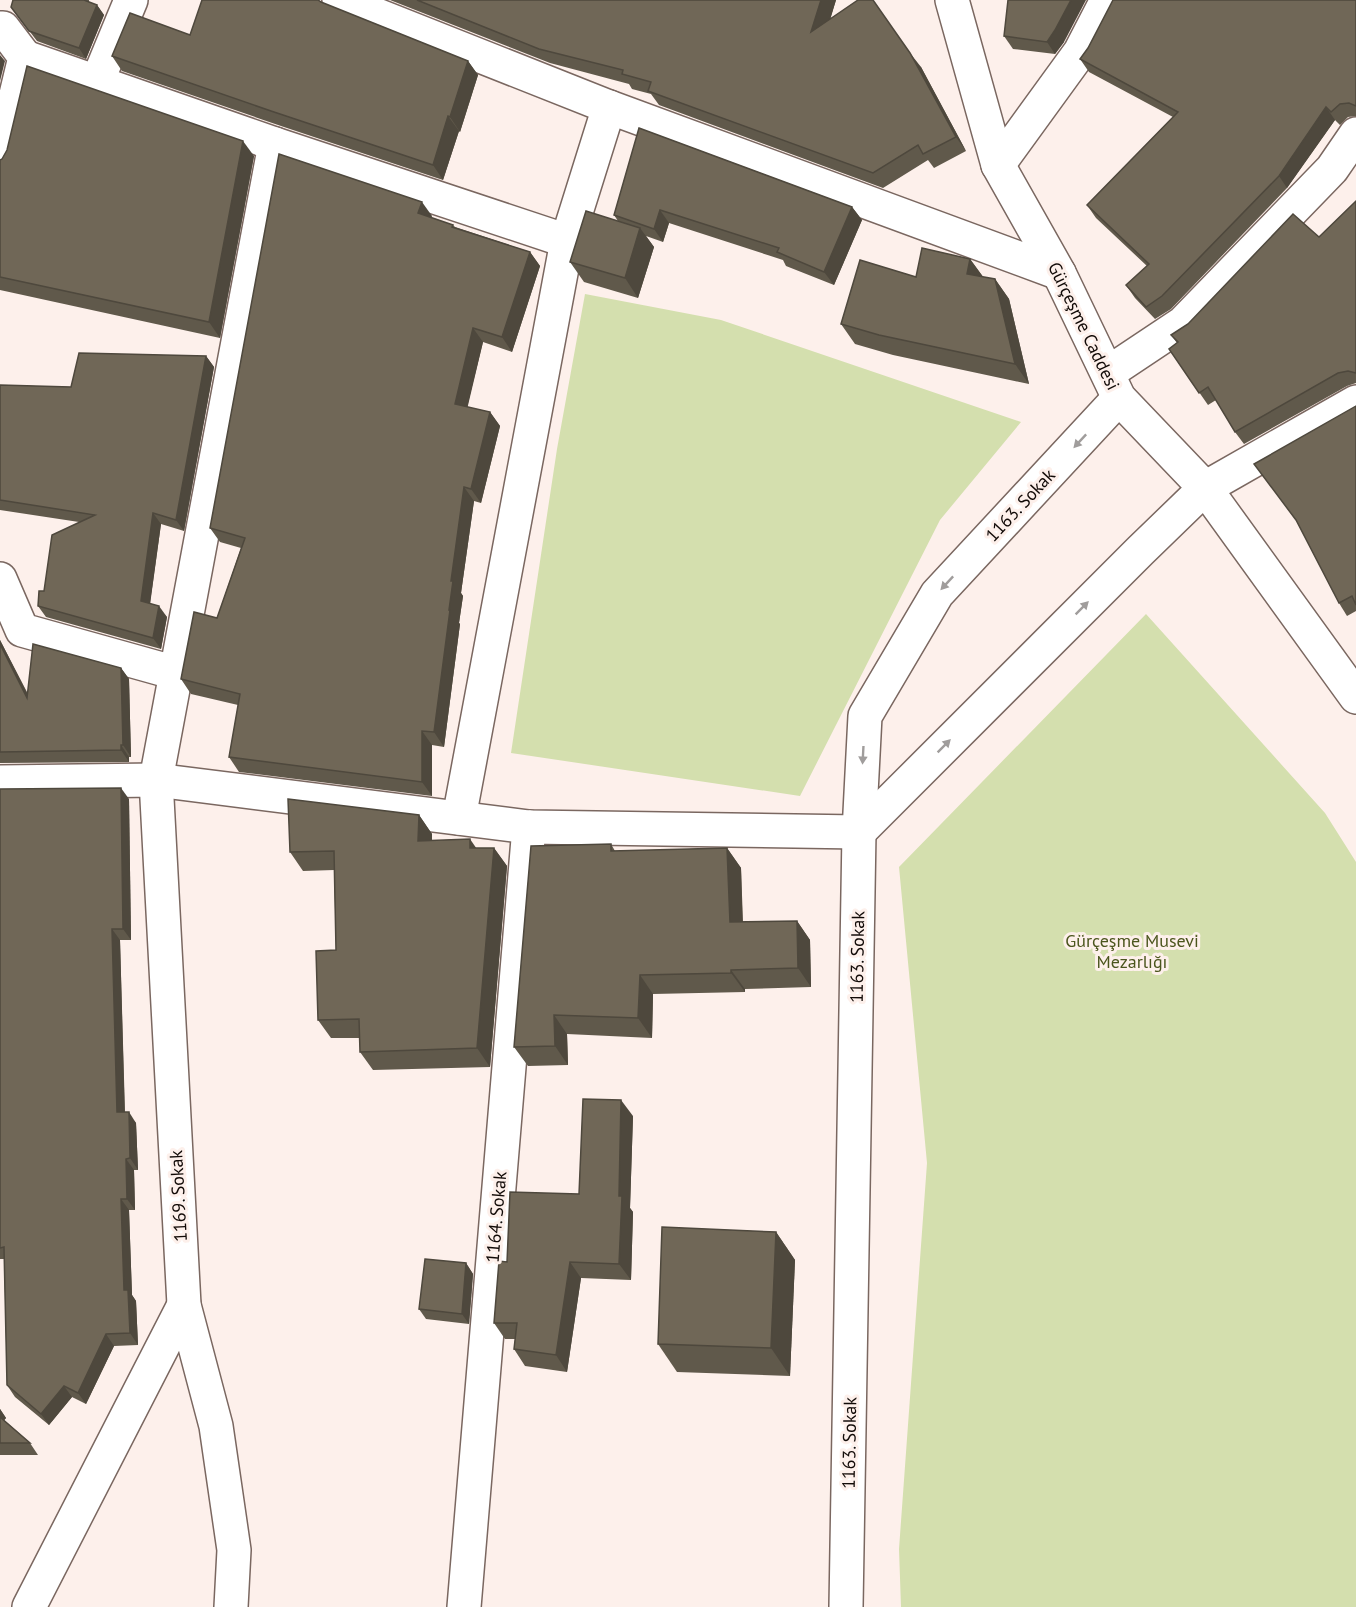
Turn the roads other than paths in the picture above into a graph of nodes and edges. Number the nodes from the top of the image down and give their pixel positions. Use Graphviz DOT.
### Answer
graph roads {
  1 [pos="131,0"];
  2 [pos="339,0"];
  3 [pos="951,0"];
  4 [pos="1107,0"];
  5 [pos="0,28"];
  6 [pos="25,57"];
  7 [pos="97,82"];
  8 [pos="609,107"];
  9 [pos="1356,134"];
  10 [pos="275,144"];
  11 [pos="0,161"];
  12 [pos="998,165"];
  13 [pos="567,241"];
  14 [pos="1059,273"];
  15 [pos="1114,386"];
  16 [pos="1356,402"];
  17 [pos="1205,488"];
  18 [pos="0,579"];
  19 [pos="176,673"];
  20 [pos="1356,697"];
  21 [pos="156,780"];
  22 [pos="0,782"];
  23 [pos="459,818"];
  24 [pos="530,827"];
  25 [pos="859,832"];
  26 [pos="184,1305"];
  27 [pos="29,1607"];
  28 [pos="231,1607"];
  29 [pos="464,1607"];
  30 [pos="846,1607"];
  1 -- 7 [label="street"];
  2 -- 8 [label="street"];
  3 -- 12 [label="street, Gürçeşme Caddesi"];
  4 -- 12 [label="street"];
  5 -- 6 [label="street"];
  6 -- 7 [label="street"];
  6 -- 11 [label="street"];
  7 -- 10 [label="street"];
  8 -- 13 [label="street"];
  8 -- 14 [label="street"];
  9 -- 15 [label="street, 1163. Sokak"];
  10 -- 13 [label="street"];
  10 -- 19 [label="street, 1169. Sokak"];
  12 -- 14 [label="street, Gürçeşme Caddesi"];
  13 -- 23 [label="street"];
  14 -- 15 [label="street, Gürçeşme Caddesi"];
  15 -- 17 [label="street, Gürçeşme Caddesi"];
  15 -- 25 [label="street, 1163. Sokak, one-way"];
  16 -- 17 [label="street"];
  17 -- 20 [label="street, Gürçeşme Caddesi"];
  25 -- 17 [label="street, one-way"];
  18 -- 19 [label="street"];
  19 -- 21 [label="street, 1169. Sokak"];
  21 -- 22 [label="street"];
  21 -- 23 [label="street"];
  21 -- 26 [label="street, 1169. Sokak"];
  23 -- 24 [label="street"];
  24 -- 25 [label="street"];
  24 -- 29 [label="street, 1164. Sokak"];
  25 -- 30 [label="street, 1163. Sokak"];
  26 -- 27 [label="street"];
  26 -- 28 [label="street, 1169. Sokak"];
}
